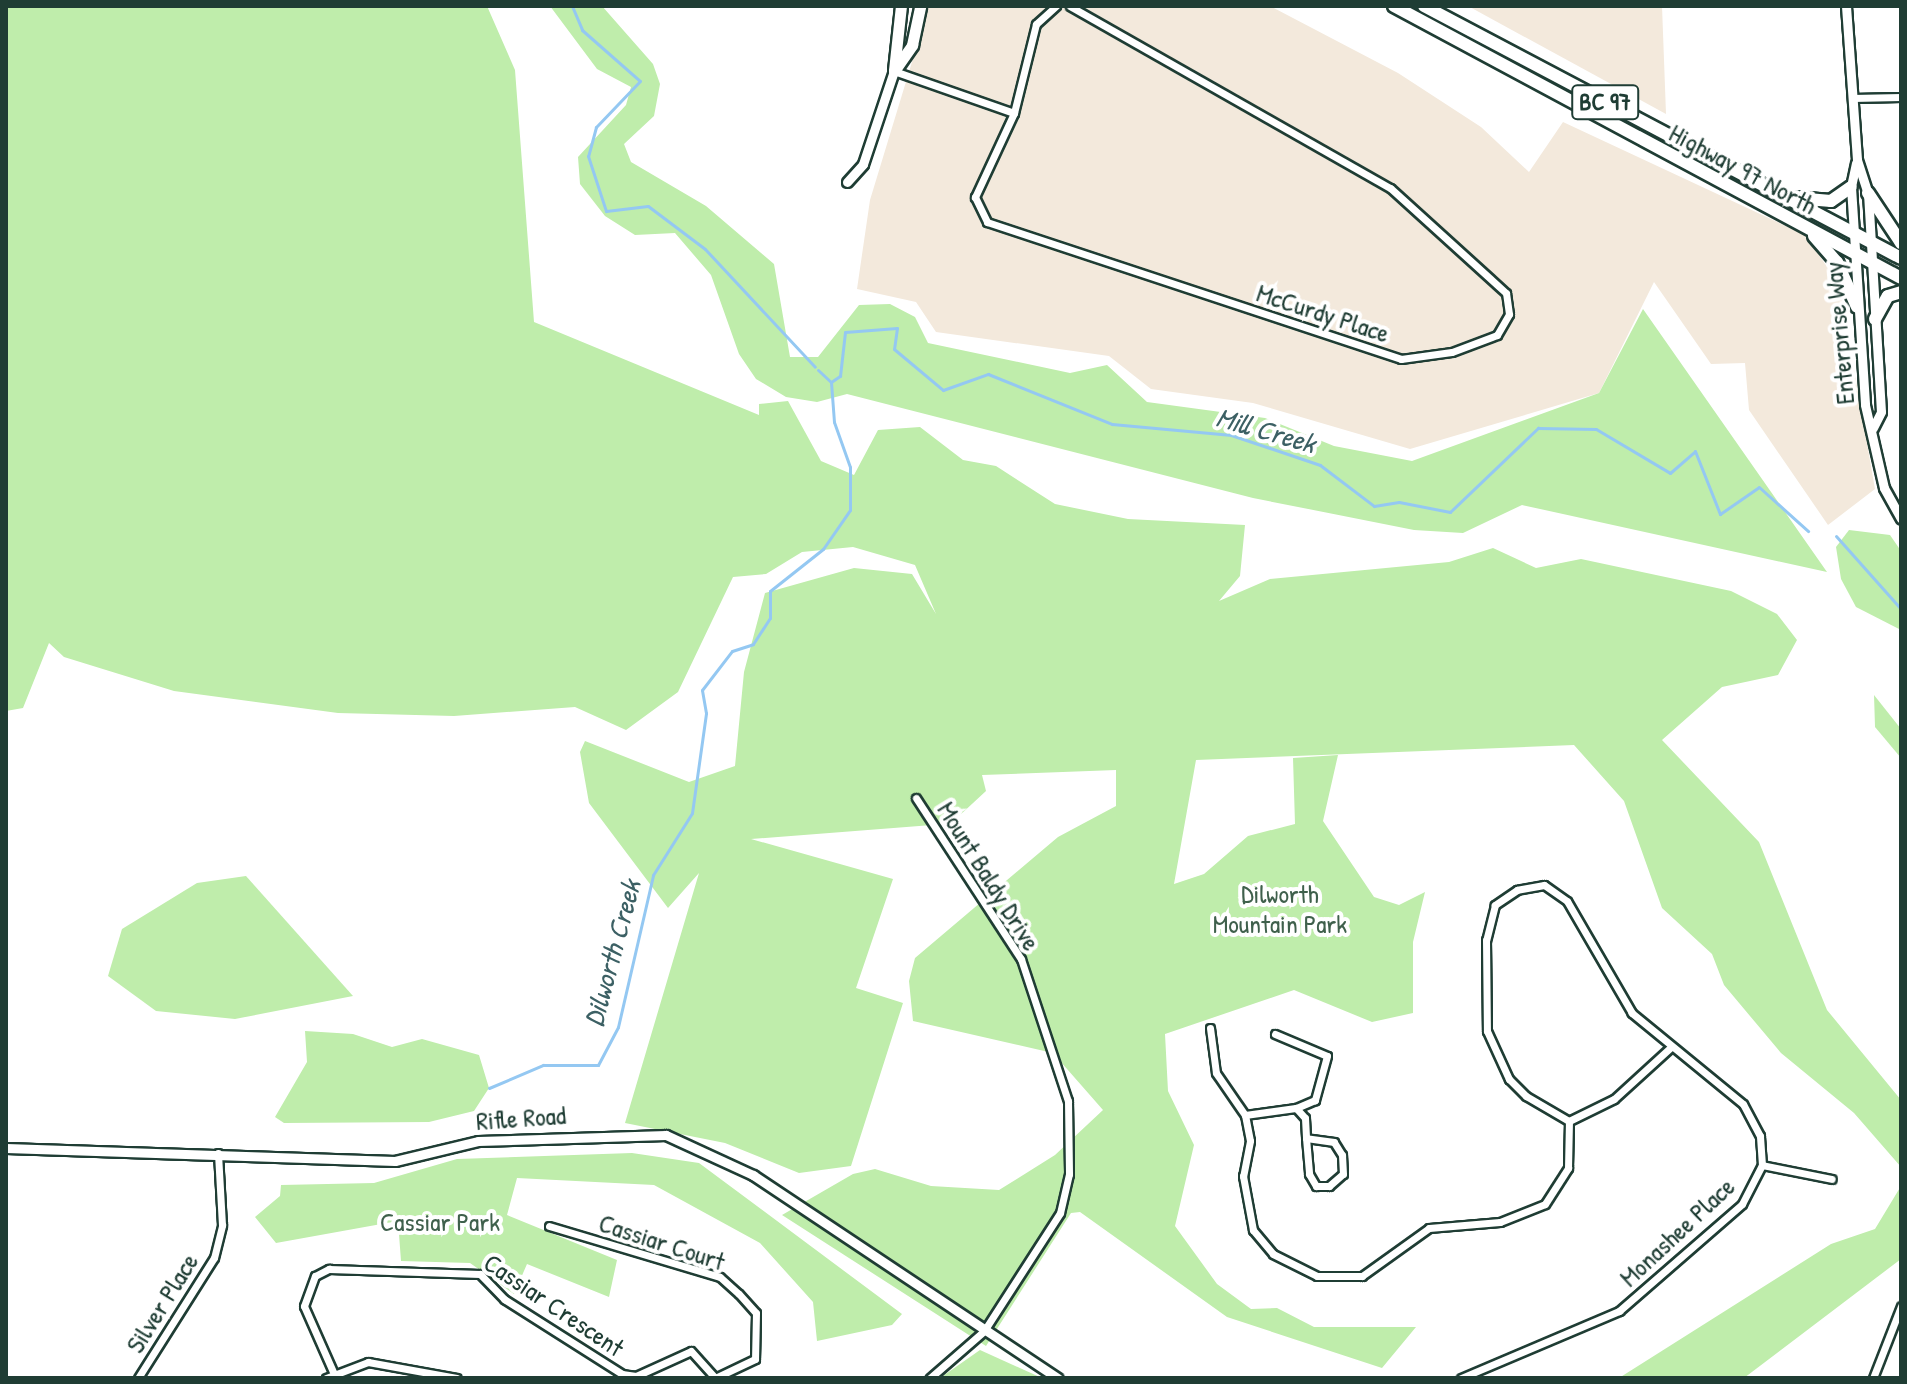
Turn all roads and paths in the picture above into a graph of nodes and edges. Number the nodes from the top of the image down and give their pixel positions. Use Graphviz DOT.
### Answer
graph roads {
  1 [pos="901,6"];
  2 [pos="920,6"];
  3 [pos="1056,6"];
  4 [pos="1070,6"];
  5 [pos="1394,6"];
  6 [pos="1424,6"];
  7 [pos="1846,6"];
  8 [pos="894,71"];
  9 [pos="1901,97"];
  10 [pos="1852,98"];
  11 [pos="1014,113"];
  12 [pos="1857,160"];
  13 [pos="847,182"];
  14 [pos="1851,187"];
  15 [pos="1868,193"];
  16 [pos="1787,196"];
  17 [pos="1807,228"];
  18 [pos="1853,233"];
  19 [pos="1871,242"];
  20 [pos="1901,243"];
  21 [pos="1854,254"];
  22 [pos="1901,258"];
  23 [pos="1871,263"];
  24 [pos="1901,278"];
  25 [pos="1901,292"];
  26 [pos="1857,307"];
  27 [pos="1875,319"];
  28 [pos="1873,428"];
  29 [pos="1901,519"];
  30 [pos="916,798"];
  31 [pos="1210,1028"];
  32 [pos="1275,1034"];
  33 [pos="1671,1047"];
  34 [pos="1296,1108"];
  35 [pos="1245,1115"];
  36 [pos="1569,1121"];
  37 [pos="1306,1138"];
  38 [pos="6,1148"];
  39 [pos="218,1153"];
  40 [pos="1762,1165"];
  41 [pos="1832,1179"];
  42 [pos="549,1226"];
  43 [pos="1901,1306"];
  44 [pos="984,1331"];
  45 [pos="334,1374"];
  46 [pos="138,1378"];
  47 [pos="326,1378"];
  48 [pos="457,1378"];
  49 [pos="715,1378"];
  50 [pos="930,1378"];
  51 [pos="1057,1378"];
  52 [pos="1461,1378"];
  53 [pos="1873,1378"];
  1 -- 8 [label="main road"];
  2 -- 8 [label="main road"];
  3 -- 11 [label="street, McCurdy Place"];
  4 -- 11 [label="street, McCurdy Place"];
  5 -- 17 [label="highway, Highway 97 North / BC 97"];
  6 -- 16 [label="highway, Highway 97 North / BC 97"];
  7 -- 10 [label="street"];
  8 -- 11 [label="street"];
  8 -- 13 [label="street"];
  9 -- 10 [label="street"];
  10 -- 12 [label="street"];
  12 -- 14 [label="street, Enterprise Way"];
  12 -- 15 [label="street, Enterprise Way"];
  14 -- 16 [label="highway"];
  14 -- 18 [label="street, Enterprise Way"];
  15 -- 19 [label="street, Enterprise Way"];
  15 -- 20 [label="highway"];
  16 -- 18 [label="highway, Highway 97 North / BC 97"];
  17 -- 21 [label="highway, Highway 97 North / BC 97"];
  17 -- 26 [label="highway"];
  18 -- 19 [label="highway, Highway 97 North / BC 97"];
  18 -- 21 [label="street, Enterprise Way"];
  19 -- 22 [label="highway, Highway 97 North / BC 97"];
  19 -- 23 [label="street, Enterprise Way"];
  21 -- 23 [label="highway, Highway 97 North / BC 97"];
  21 -- 26 [label="street, Enterprise Way"];
  23 -- 24 [label="highway, Highway 97 North / BC 97"];
  23 -- 27 [label="street, Enterprise Way"];
  25 -- 27 [label="highway"];
  26 -- 28 [label="street, Enterprise Way"];
  27 -- 28 [label="street, Enterprise Way"];
  28 -- 29 [label="street, Enterprise Way"];
  30 -- 44 [label="street, Mount Baldy Drive"];
  31 -- 35 [label="street"];
  32 -- 34 [label="street"];
  33 -- 36 [label="street"];
  33 -- 36 [label="street, Monashee Place"];
  33 -- 40 [label="street, Monashee Place"];
  34 -- 35 [label="street"];
  34 -- 37 [label="street"];
  35 -- 36 [label="street"];
  37 -- 37 [label="street"];
  38 -- 39 [label="street, Rifle Road"];
  39 -- 44 [label="street, Rifle Road"];
  39 -- 46 [label="street, Silver Place"];
  40 -- 41 [label="street"];
  40 -- 52 [label="street, Monashee Place"];
  42 -- 49 [label="street, Cassiar Court"];
  43 -- 53 [label="street"];
  44 -- 50 [label="street, Mount Baldy Drive"];
  44 -- 51 [label="street, Rifle Road"];
  45 -- 47 [label="street"];
  45 -- 48 [label="street"];
  45 -- 49 [label="street, Cassiar Crescent"];
}
